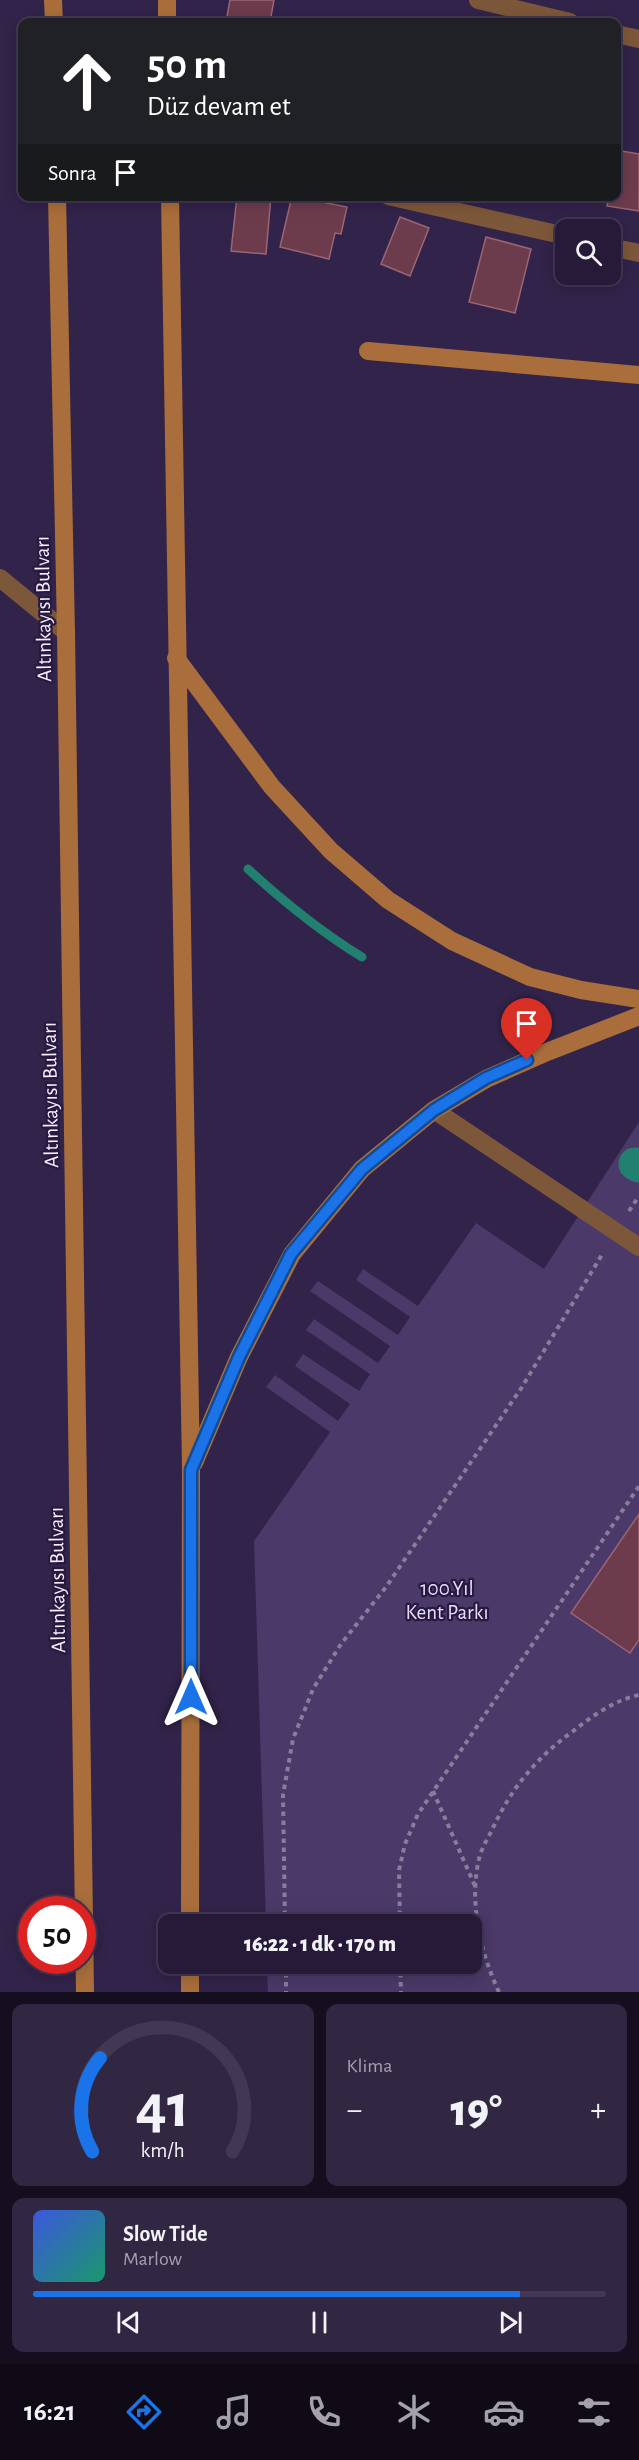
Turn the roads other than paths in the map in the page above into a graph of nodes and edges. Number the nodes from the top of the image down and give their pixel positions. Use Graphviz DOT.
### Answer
graph roads {
  1 [pos="53,0"];
  2 [pos="167,0"];
  3 [pos="478,0"];
  4 [pos="54,18"];
  5 [pos="167,18"];
  6 [pos="553,18"];
  7 [pos="621,35"];
  8 [pos="639,39"];
  9 [pos="57,201"];
  10 [pos="170,201"];
  11 [pos="410,201"];
  12 [pos="555,234"];
  13 [pos="621,249"];
  14 [pos="639,253"];
  15 [pos="368,351"];
  16 [pos="639,375"];
  17 [pos="0,578"];
  18 [pos="66,632"];
  19 [pos="176,658"];
  20 [pos="639,999"];
  21 [pos="639,1016"];
  22 [pos="434,1110"];
  23 [pos="639,1247"];
  24 [pos="191,1470"];
  25 [pos="190,1914"];
  26 [pos="190,1974"];
  27 [pos="85,1992"];
  28 [pos="190,1992"];
  1 -- 4 [label="main road"];
  2 -- 5 [label="main road"];
  3 -- 6 [label="street"];
  7 -- 8 [label="street"];
  9 -- 18 [label="main road, Altınkayısı Bulvarı"];
  10 -- 19 [label="main road"];
  11 -- 12 [label="street"];
  13 -- 14 [label="street"];
  15 -- 16 [label="main road"];
  17 -- 18 [label="street"];
  18 -- 27 [label="main road, Altınkayısı Bulvarı"];
  19 -- 20 [label="main road"];
  19 -- 24 [label="main road"];
  21 -- 22 [label="main road"];
  22 -- 23 [label="street"];
  22 -- 24 [label="main road"];
  24 -- 25 [label="main road"];
  26 -- 28 [label="main road"];
}
